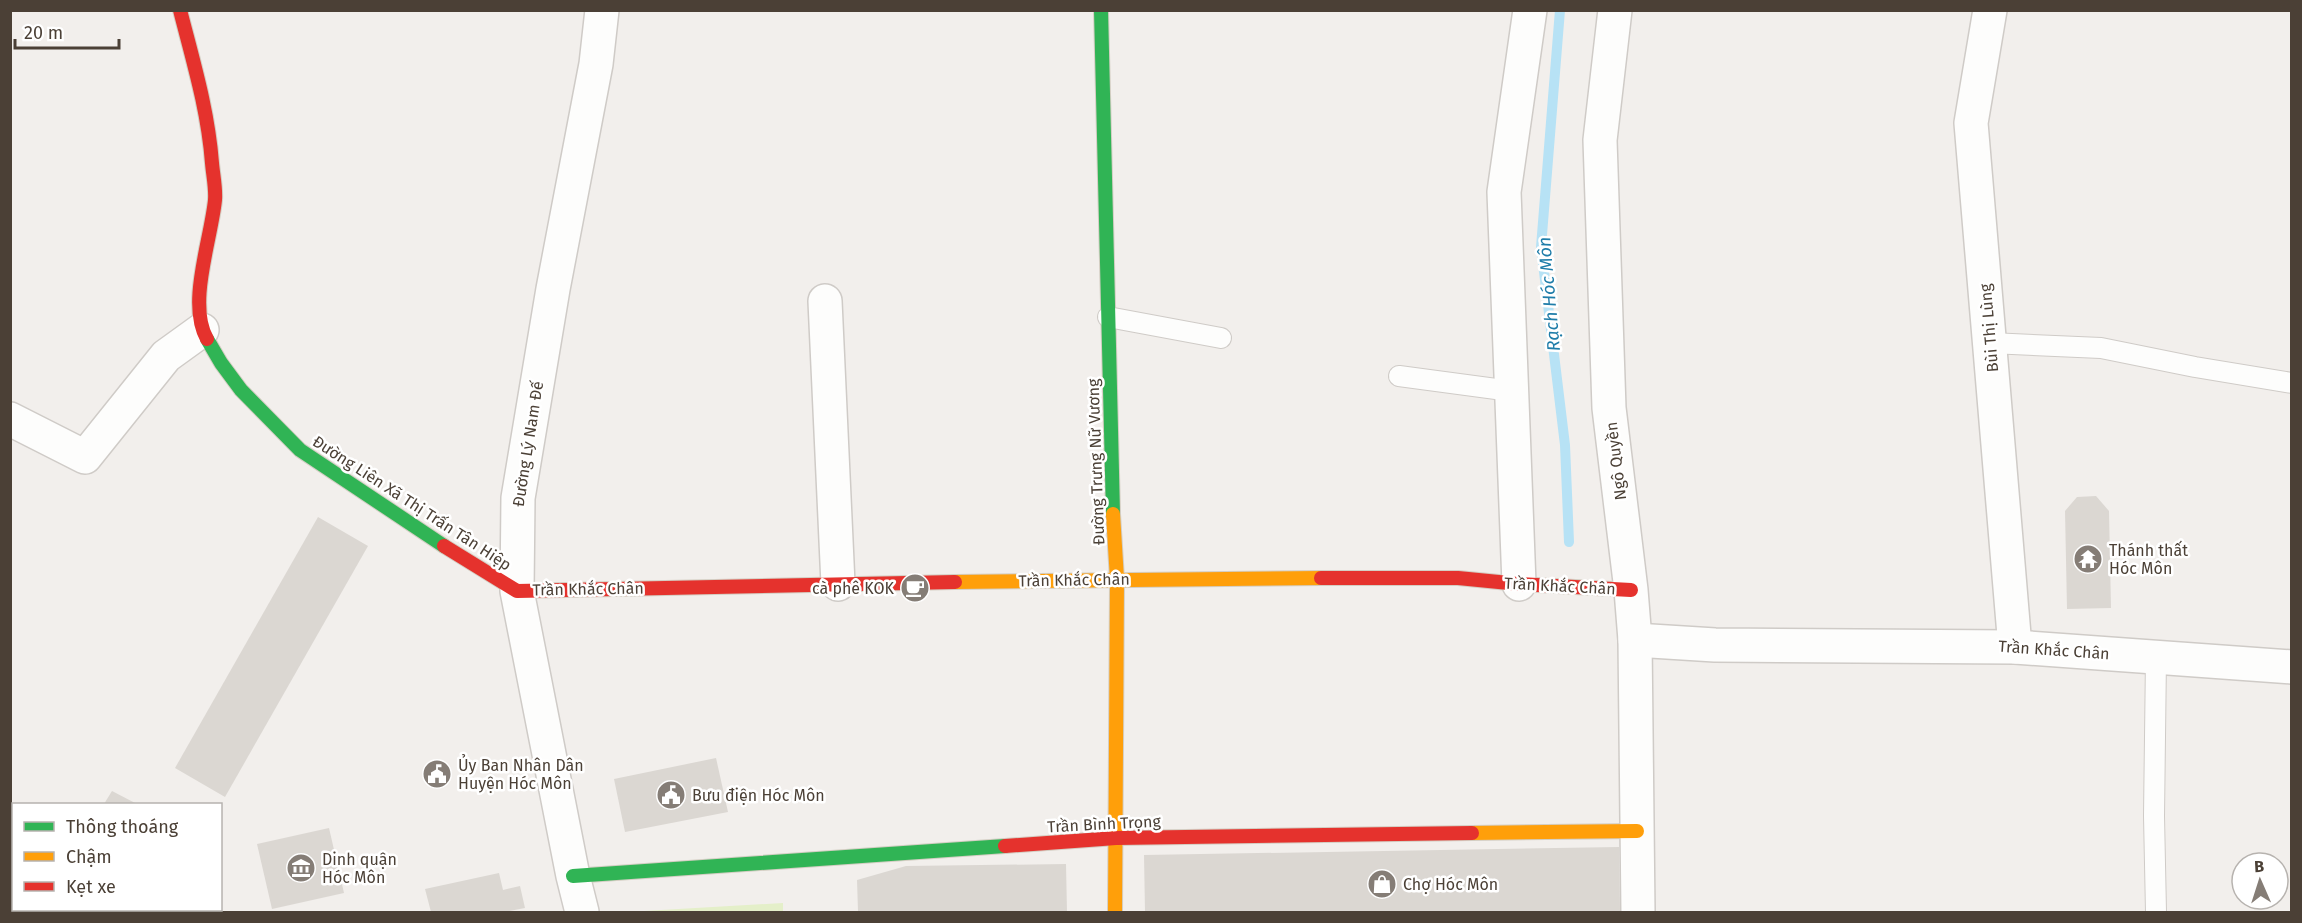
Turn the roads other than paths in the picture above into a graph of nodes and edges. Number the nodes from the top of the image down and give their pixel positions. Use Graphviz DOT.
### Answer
graph roads {
  1 [pos="180,10"];
  2 [pos="602,10"];
  3 [pos="1101,10"];
  4 [pos="1530,10"];
  5 [pos="1615,10"];
  6 [pos="1990,10"];
  7 [pos="825,301"];
  8 [pos="1108,317"];
  9 [pos="202,330"];
  10 [pos="1221,338"];
  11 [pos="1990,343"];
  12 [pos="1399,376"];
  13 [pos="2292,383"];
  14 [pos="1511,391"];
  15 [pos="10,419"];
  16 [pos="1117,579"];
  17 [pos="838,584"];
  18 [pos="1519,584"];
  19 [pos="1631,590"];
  20 [pos="517,591"];
  21 [pos="1635,640"];
  22 [pos="2015,647"];
  23 [pos="2156,658"];
  24 [pos="2292,668"];
  25 [pos="1637,831"];
  26 [pos="1116,838"];
  27 [pos="573,876"];
  28 [pos="582,912"];
  29 [pos="1115,912"];
  30 [pos="1638,912"];
  31 [pos="2156,912"];
  1 -- 9 [label="street, Đường Liên Xã Thị Trấn Tân Hiệp"];
  2 -- 20 [label="street, Đường Lý Nam Đế"];
  3 -- 8 [label="street, Đường Trưng Nữ Vương"];
  4 -- 14 [label="street"];
  5 -- 19 [label="street, Ngô Quyền"];
  6 -- 11 [label="street, Bùi Thị Lùng"];
  7 -- 17 [label="street"];
  8 -- 10 [label="lane"];
  8 -- 16 [label="street, Đường Trưng Nữ Vương"];
  9 -- 15 [label="street"];
  9 -- 20 [label="street, Đường Liên Xã Thị Trấn Tân Hiệp"];
  11 -- 13 [label="lane"];
  11 -- 22 [label="street, Bùi Thị Lùng"];
  12 -- 14 [label="lane"];
  14 -- 18 [label="street"];
  16 -- 17 [label="street, Trần Khắc Chân"];
  16 -- 18 [label="street, Trần Khắc Chân"];
  16 -- 26 [label="street, Đường Trưng Nữ Vương"];
  17 -- 20 [label="street, Trần Khắc Chân"];
  18 -- 19 [label="street, Trần Khắc Chân"];
  19 -- 21 [label="street, Ngô Quyền"];
  20 -- 27 [label="street, Đường Lý Nam Đế"];
  21 -- 22 [label="street, Trần Khắc Chân"];
  21 -- 25 [label="street, Ngô Quyền"];
  22 -- 23 [label="street, Trần Khắc Chân"];
  23 -- 24 [label="street, Trần Khắc Chân"];
  23 -- 31 [label="lane"];
  25 -- 26 [label="street, Trần Bình Trọng"];
  25 -- 30 [label="street, Ngô Quyền"];
  26 -- 27 [label="street, Trần Bình Trọng"];
  26 -- 29 [label="street, Đường Trưng Nữ Vương"];
  27 -- 28 [label="street, Đường Lý Nam Đế"];
}
